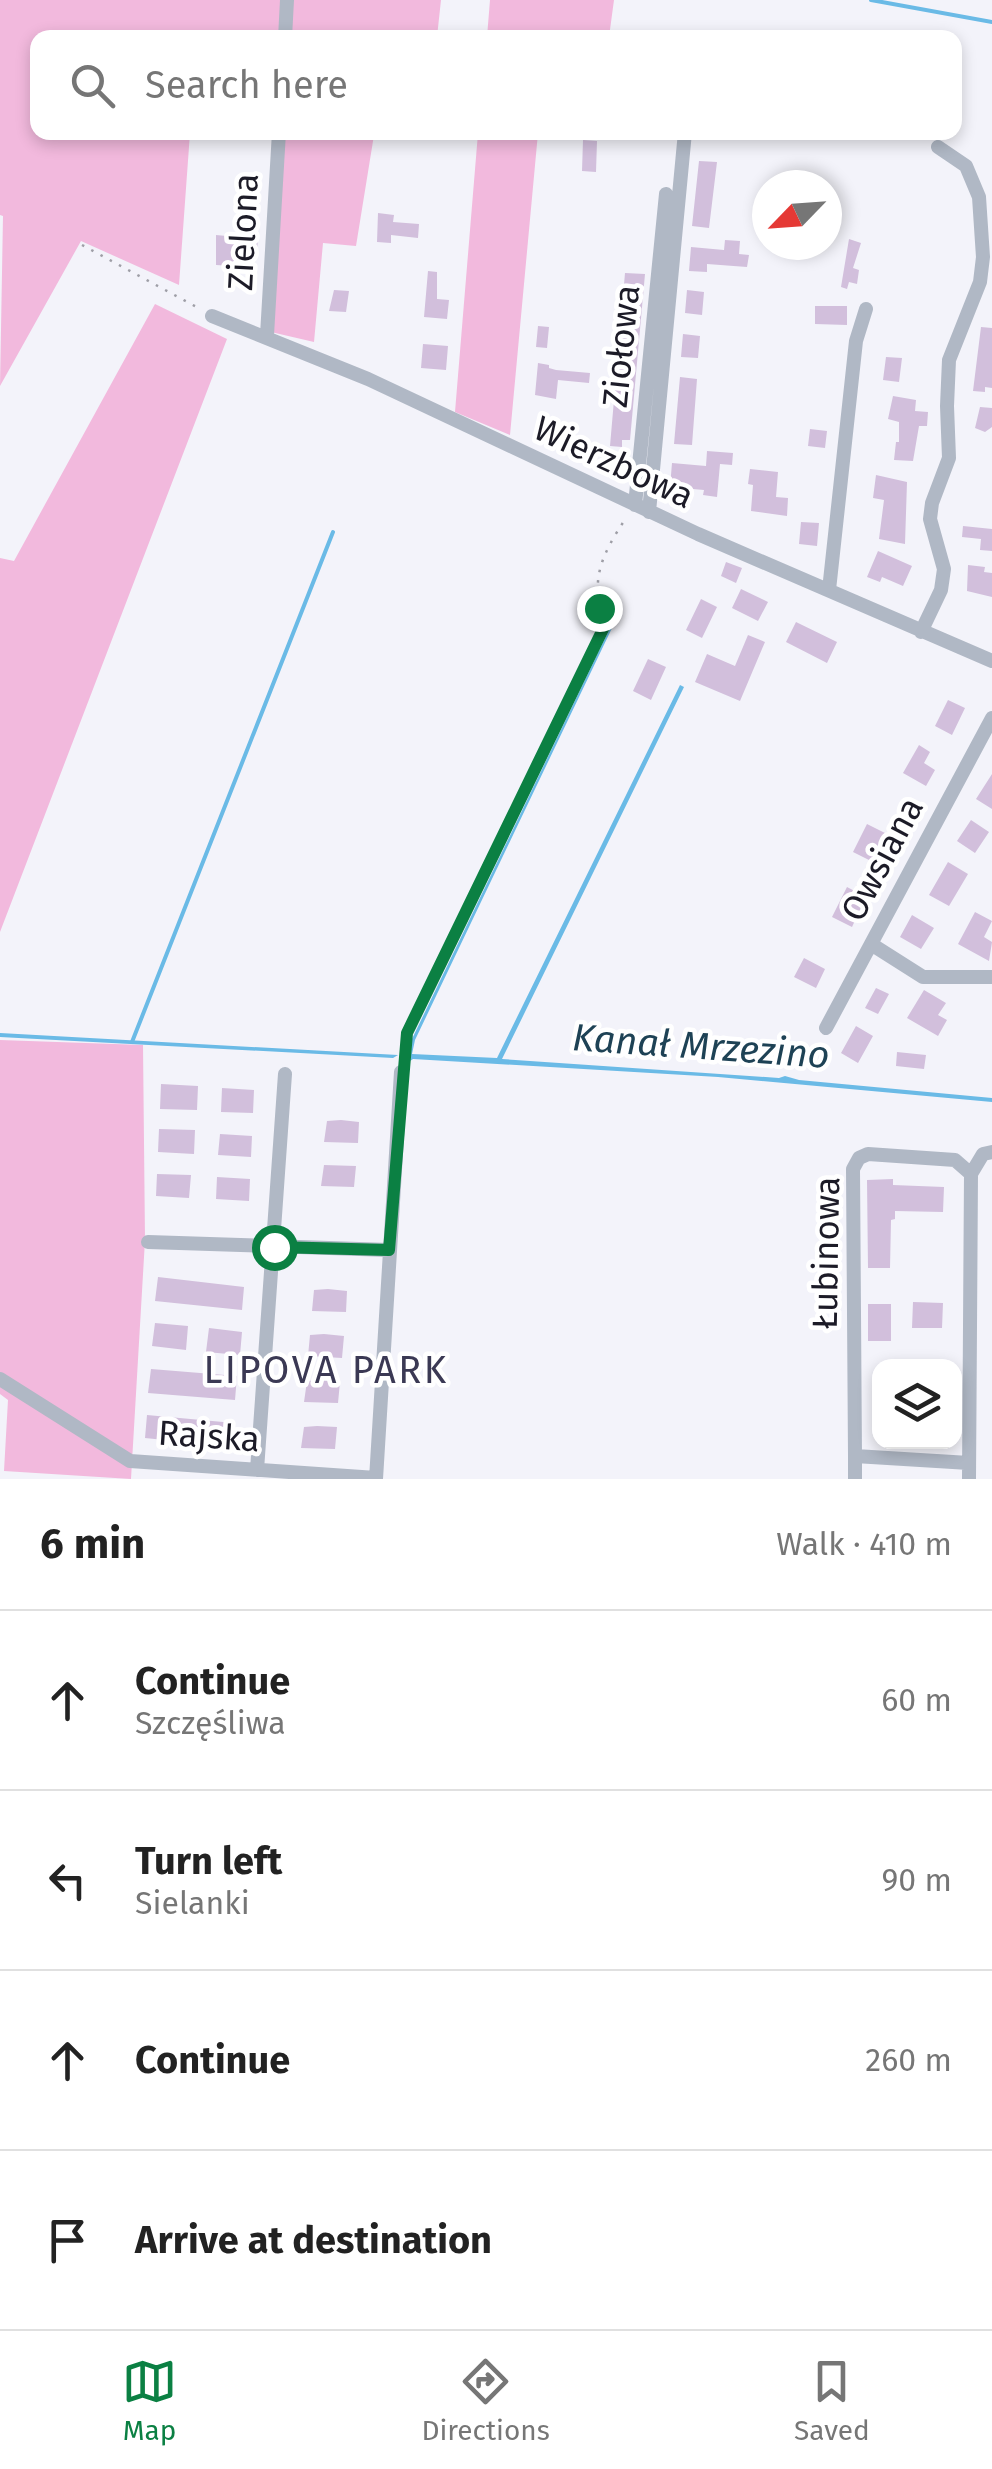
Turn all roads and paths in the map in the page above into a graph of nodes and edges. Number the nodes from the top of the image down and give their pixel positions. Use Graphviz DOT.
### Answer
graph roads {
  1 [pos="287,0"];
  2 [pos="285,30"];
  3 [pos="279,140"];
  4 [pos="684,140"];
  5 [pos="938,147"];
  6 [pos="666,194"];
  7 [pos="82,245"];
  8 [pos="866,309"];
  9 [pos="212,316"];
  10 [pos="267,336"];
  11 [pos="642,508"];
  12 [pos="829,590"];
  13 [pos="921,632"];
  14 [pos="992,661"];
  15 [pos="992,718"];
  16 [pos="871,944"];
  17 [pos="992,977"];
  18 [pos="826,1028"];
  19 [pos="402,1072"];
  20 [pos="285,1074"];
  21 [pos="992,1152"];
  22 [pos="970,1174"];
  23 [pos="148,1242"];
  24 [pos="274,1247"];
  25 [pos="389,1250"];
  26 [pos="0,1379"];
  27 [pos="855,1456"];
  28 [pos="969,1463"];
  29 [pos="257,1470"];
  30 [pos="376,1479"];
  31 [pos="855,1479"];
  32 [pos="969,1479"];
  1 -- 2 [label="street"];
  3 -- 10 [label="street, Zielona"];
  4 -- 11 [label="street"];
  5 -- 13 [label="street"];
  6 -- 11 [label="street, Ziołowa"];
  7 -- 9 [label="path"];
  8 -- 12 [label="street"];
  9 -- 10 [label="street, Wierzbowa"];
  10 -- 11 [label="street, Wierzbowa"];
  11 -- 12 [label="street, Wierzbowa"];
  11 -- 19 [label="path"];
  12 -- 13 [label="street, Wierzbowa"];
  13 -- 14 [label="street, Wierzbowa"];
  15 -- 16 [label="street, Owsiana"];
  16 -- 17 [label="street"];
  16 -- 18 [label="street, Owsiana"];
  19 -- 25 [label="street"];
  20 -- 24 [label="street"];
  21 -- 22 [label="street"];
  22 -- 27 [label="street, Łubinowa"];
  22 -- 28 [label="street"];
  23 -- 24 [label="street"];
  24 -- 25 [label="street"];
  24 -- 29 [label="street"];
  25 -- 30 [label="street"];
  26 -- 29 [label="street, Rajska"];
  27 -- 28 [label="street"];
  27 -- 31 [label="street, Łubinowa"];
  28 -- 32 [label="street"];
  29 -- 30 [label="street, Rajska"];
}
